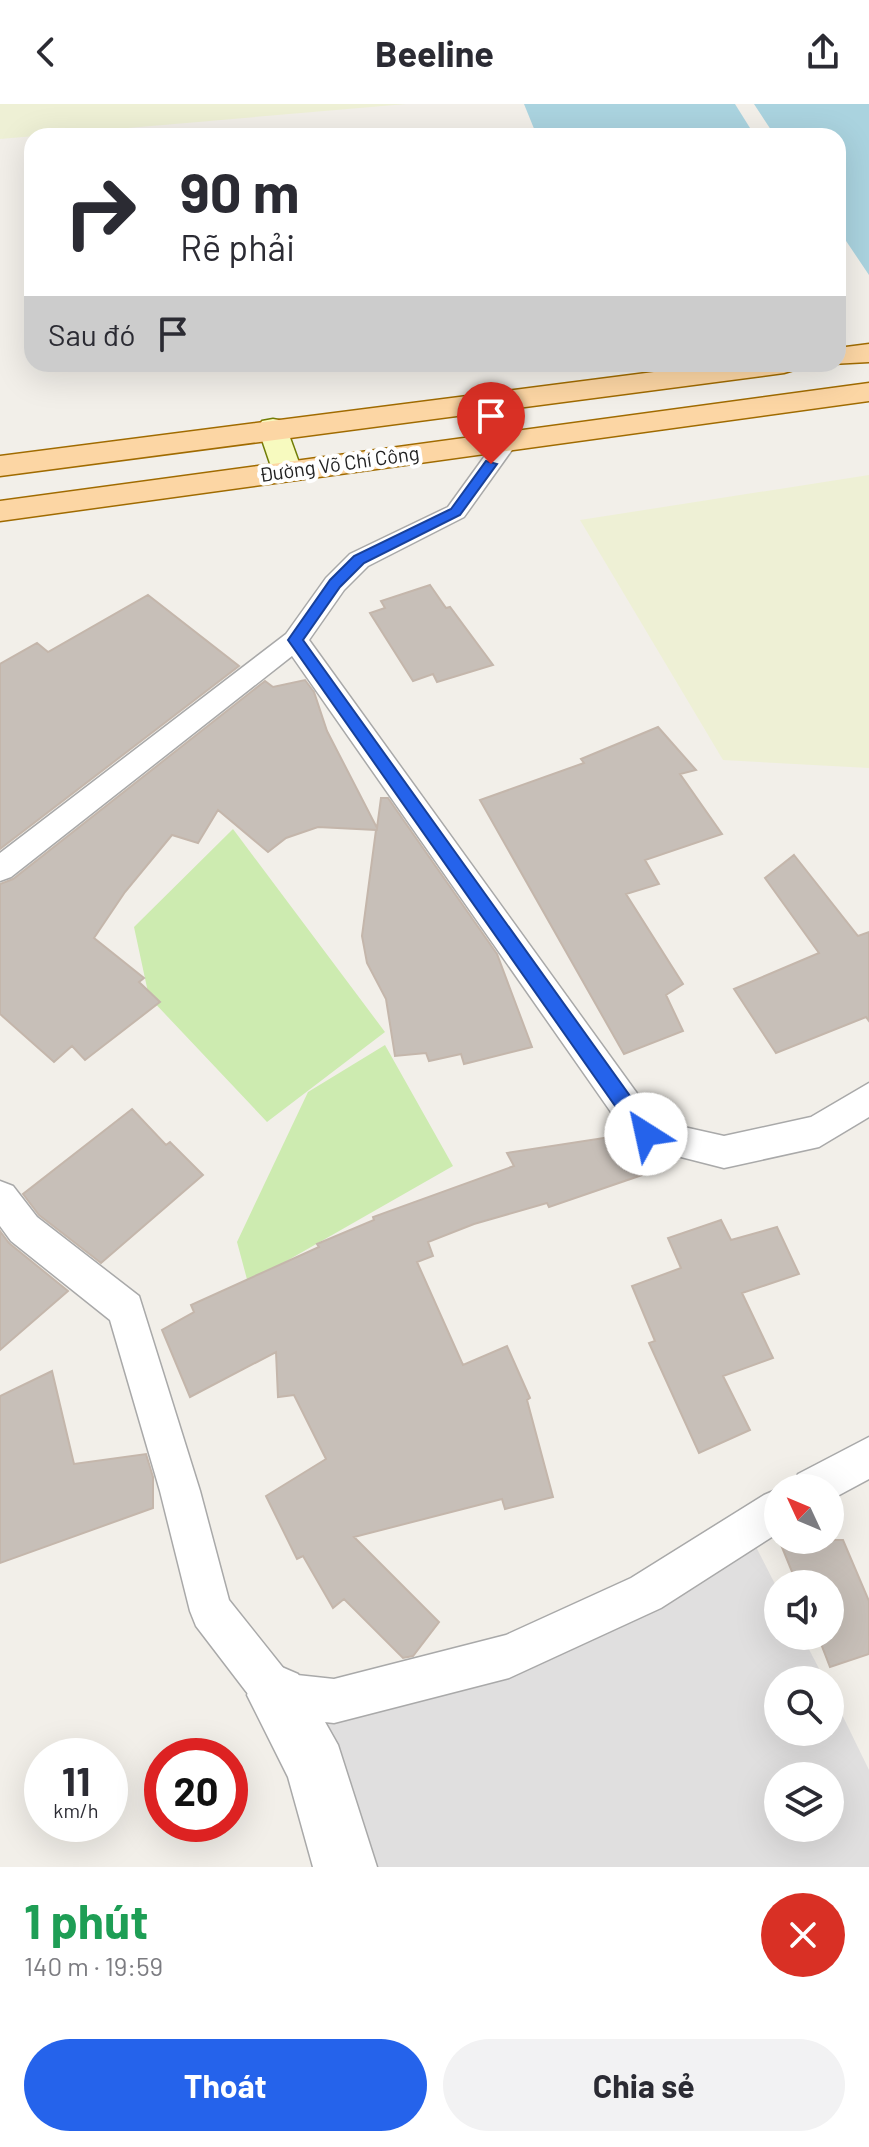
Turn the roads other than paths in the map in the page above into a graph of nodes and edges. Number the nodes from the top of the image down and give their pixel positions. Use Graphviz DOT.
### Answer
graph roads {
  1 [pos="869,353"];
  2 [pos="846,356"];
  3 [pos="720,372"];
  4 [pos="869,392"];
  5 [pos="273,428"];
  6 [pos="508,440"];
  7 [pos="0,466"];
  8 [pos="286,471"];
  9 [pos="0,511"];
  10 [pos="295,640"];
  11 [pos="0,869"];
  12 [pos="869,1098"];
  13 [pos="0,1198"];
  14 [pos="869,1457"];
  15 [pos="838,1474"];
  16 [pos="764,1518"];
  17 [pos="277,1695"];
  18 [pos="345,1867"];
  1 -- 2 [label="main road"];
  3 -- 5 [label="main road, Đường Võ Chí Công"];
  4 -- 6 [label="main road, Đường Võ Chí Công"];
  5 -- 7 [label="main road, Đường Võ Chí Công"];
  5 -- 8 [label="main road"];
  6 -- 8 [label="main road, Đường Võ Chí Công"];
  6 -- 10 [label="lane"];
  8 -- 9 [label="main road, Đường Võ Chí Công"];
  10 -- 11 [label="lane"];
  10 -- 12 [label="lane"];
  13 -- 17 [label="lane"];
  14 -- 15 [label="lane"];
  16 -- 17 [label="lane"];
  17 -- 18 [label="street"];
}
